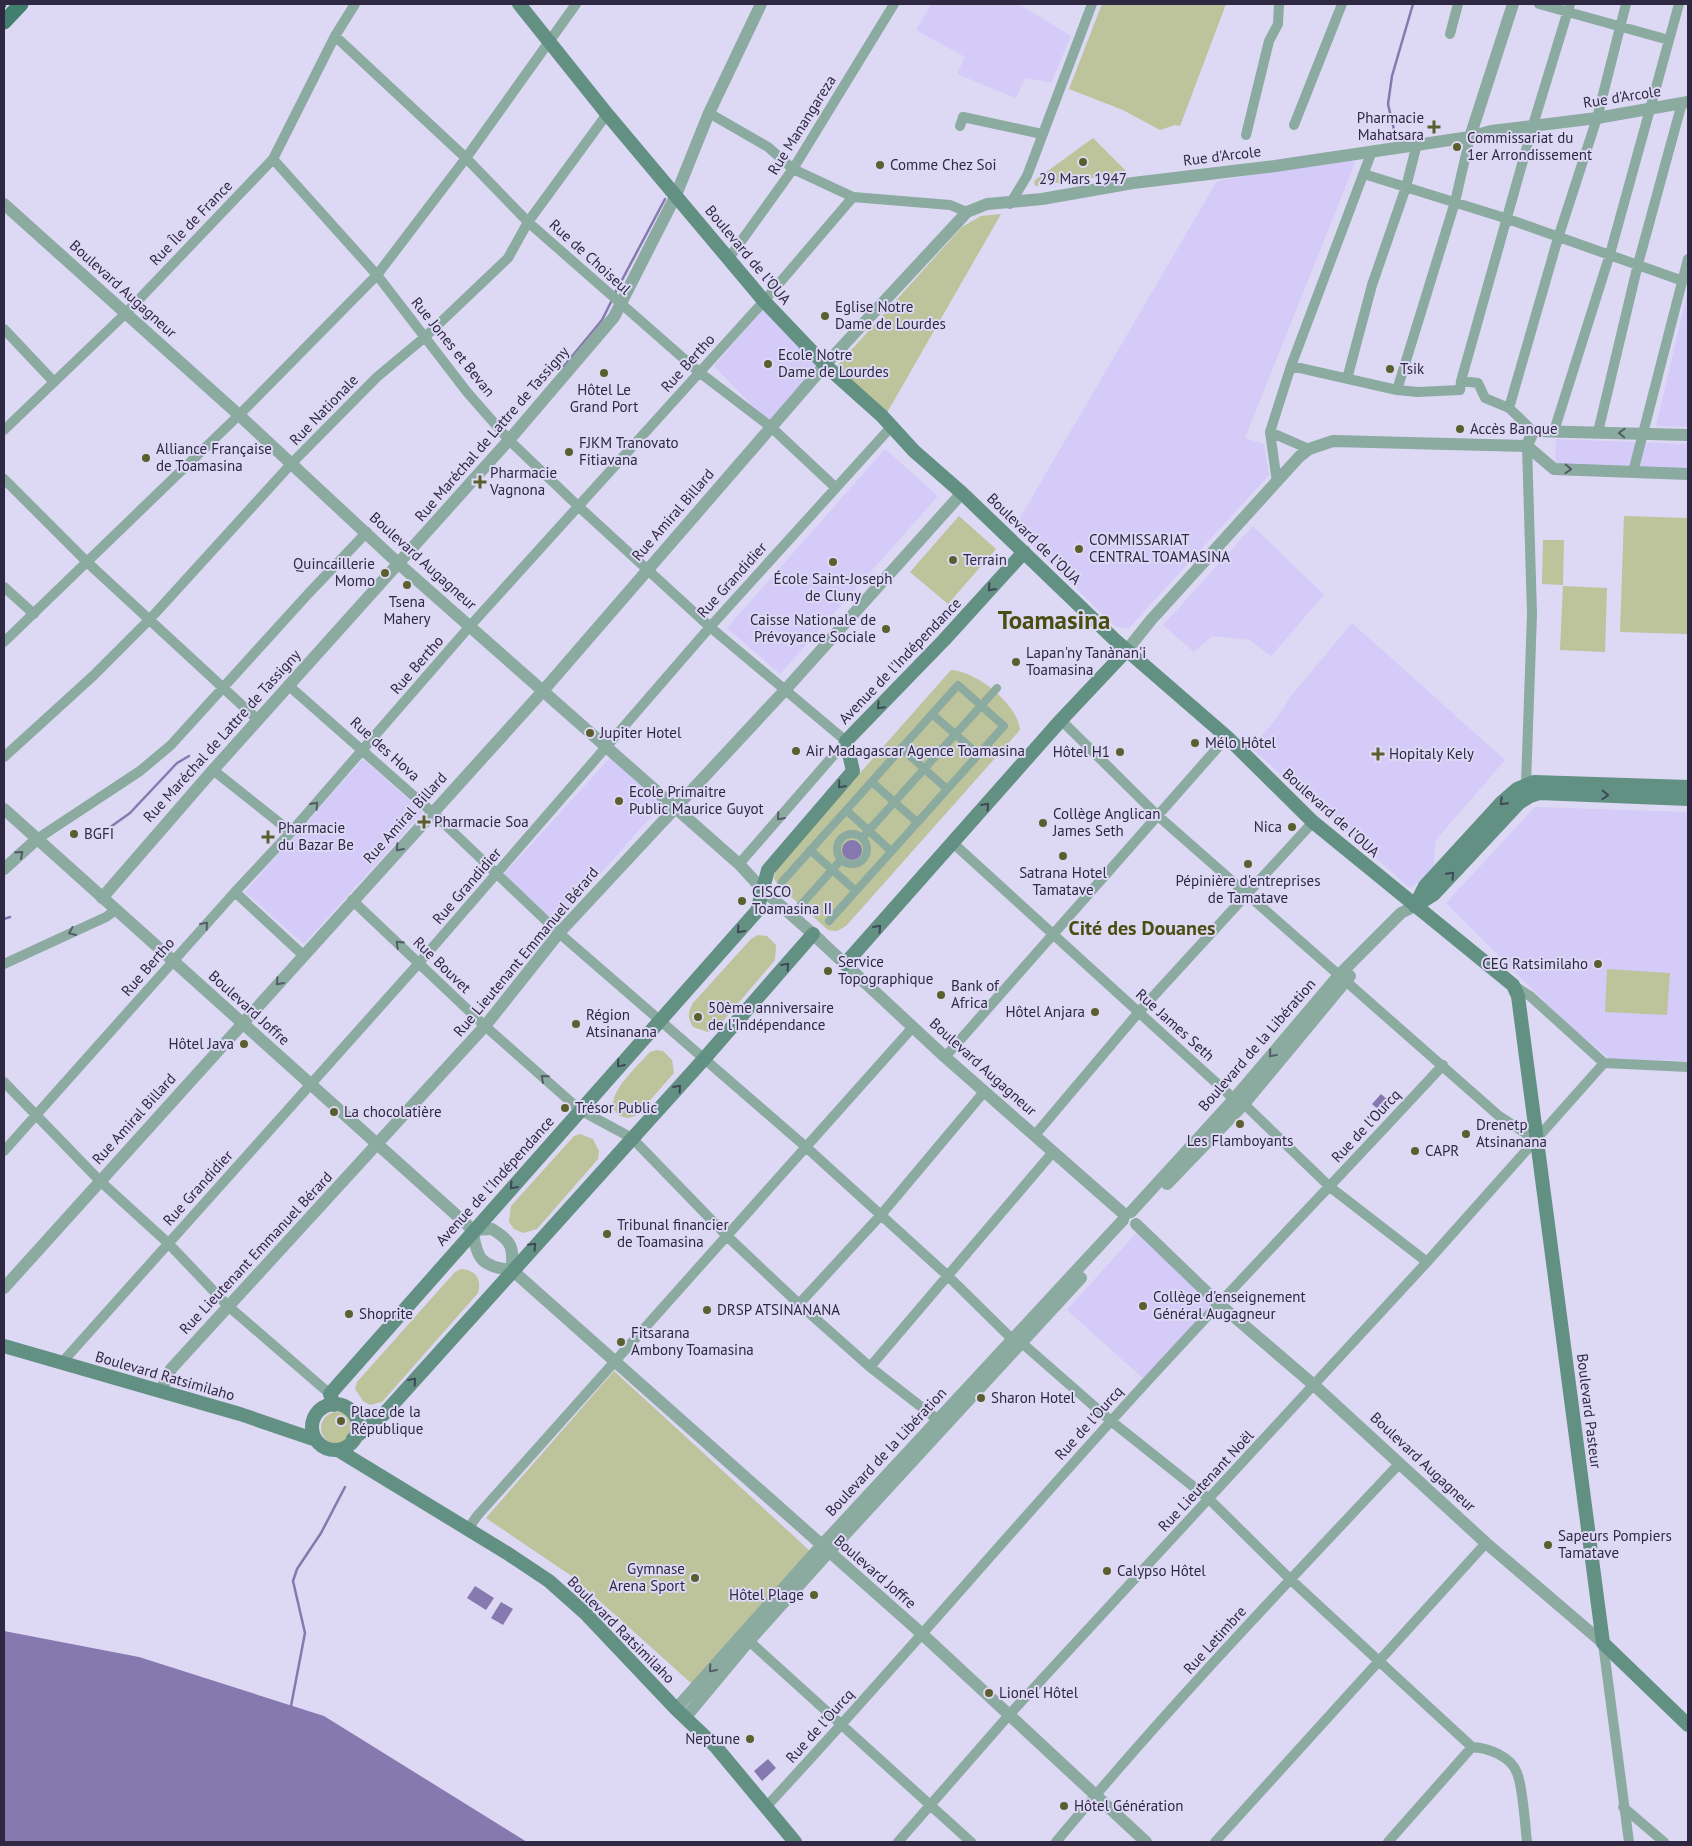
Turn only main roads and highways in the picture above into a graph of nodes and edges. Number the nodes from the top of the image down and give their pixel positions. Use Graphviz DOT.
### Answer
graph roads {
  1 [pos="21,4"];
  2 [pos="518,4"];
  3 [pos="4,22"];
  4 [pos="1024,552"];
  5 [pos="1127,650"];
  6 [pos="1688,788"];
  7 [pos="1528,790"];
  8 [pos="1688,799"];
  9 [pos="1414,906"];
  10 [pos="817,938"];
  11 [pos="845,964"];
  12 [pos="1513,985"];
  13 [pos="4,1346"];
  14 [pos="332,1399"];
  15 [pos="354,1439"];
  16 [pos="316,1440"];
  17 [pos="338,1450"];
  18 [pos="1603,1643"];
  19 [pos="1688,1724"];
  20 [pos="795,1842"];
  1 -- 3 [label="main road"];
  2 -- 4 [label="main road, Boulevard de l'OUA"];
  4 -- 5 [label="main road, Boulevard de l'OUA"];
  4 -- 14 [label="main road, Avenue de l'Indépendance, one-way"];
  5 -- 9 [label="main road, Boulevard de l'OUA"];
  11 -- 5 [label="main road, one-way"];
  6 -- 7 [label="main road"];
  7 -- 8 [label="main road, one-way"];
  7 -- 9 [label="main road, Boulevard de la Libération"];
  9 -- 12 [label="main road, Boulevard de l'OUA"];
  15 -- 10 [label="main road, one-way"];
  12 -- 18 [label="main road, Boulevard Pasteur"];
  13 -- 16 [label="main road, Boulevard Ratsimilaho"];
  14 -- 15 [label="main road"];
  14 -- 16 [label="main road"];
  15 -- 17 [label="main road"];
  16 -- 17 [label="main road"];
  17 -- 20 [label="main road, Boulevard Ratsimilaho"];
  18 -- 19 [label="main road, Boulevard Augagneur"];
}
